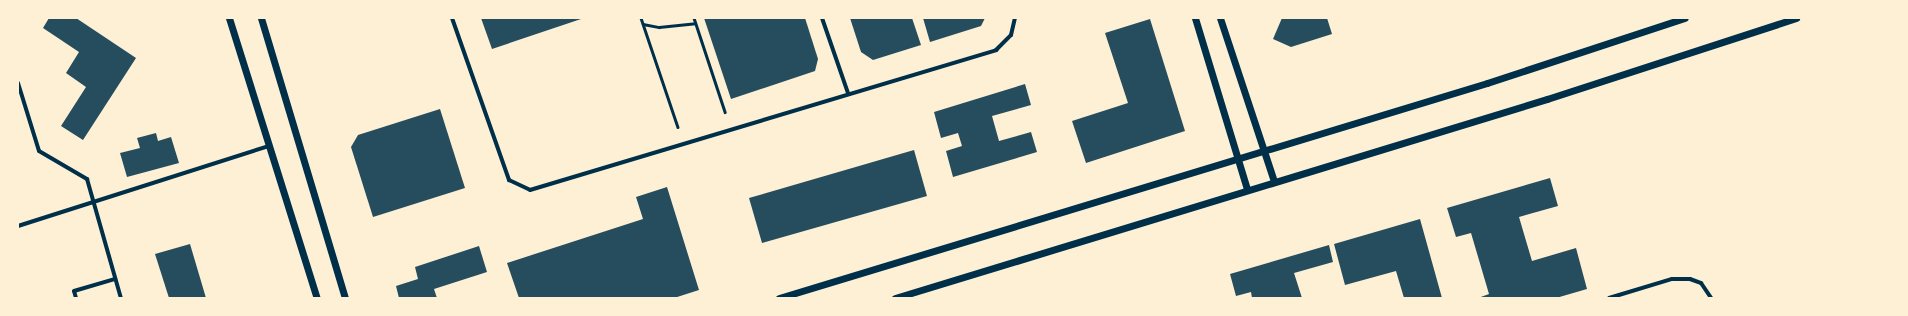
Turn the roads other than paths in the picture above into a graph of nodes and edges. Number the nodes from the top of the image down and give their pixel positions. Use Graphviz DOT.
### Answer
graph roads {
  1 [pos="229,18"];
  2 [pos="261,18"];
  3 [pos="452,18"];
  4 [pos="822,18"];
  5 [pos="1015,18"];
  6 [pos="1195,18"];
  7 [pos="1220,18"];
  8 [pos="1685,18"];
  9 [pos="1796,18"];
  10 [pos="18,83"];
  11 [pos="848,93"];
  12 [pos="269,146"];
  13 [pos="1265,150"];
  14 [pos="1240,158"];
  15 [pos="1274,181"];
  16 [pos="1247,189"];
  17 [pos="93,202"];
  18 [pos="18,226"];
  19 [pos="115,279"];
  20 [pos="76,298"];
  21 [pos="121,298"];
  22 [pos="317,298"];
  23 [pos="346,298"];
  24 [pos="780,298"];
  25 [pos="895,298"];
  26 [pos="1609,298"];
  27 [pos="1711,298"];
  1 -- 12 [label="street"];
  2 -- 23 [label="street"];
  3 -- 11 [label="street"];
  4 -- 11 [label="street"];
  5 -- 11 [label="street"];
  6 -- 14 [label="street"];
  7 -- 13 [label="street"];
  8 -- 13 [label="street"];
  9 -- 15 [label="street"];
  10 -- 17 [label="street"];
  12 -- 17 [label="street"];
  12 -- 22 [label="street"];
  13 -- 14 [label="street"];
  13 -- 15 [label="street"];
  14 -- 16 [label="street"];
  14 -- 24 [label="street"];
  15 -- 16 [label="street"];
  16 -- 25 [label="street"];
  17 -- 18 [label="street"];
  17 -- 19 [label="street"];
  19 -- 20 [label="street"];
  19 -- 21 [label="street"];
  26 -- 27 [label="street"];
}
